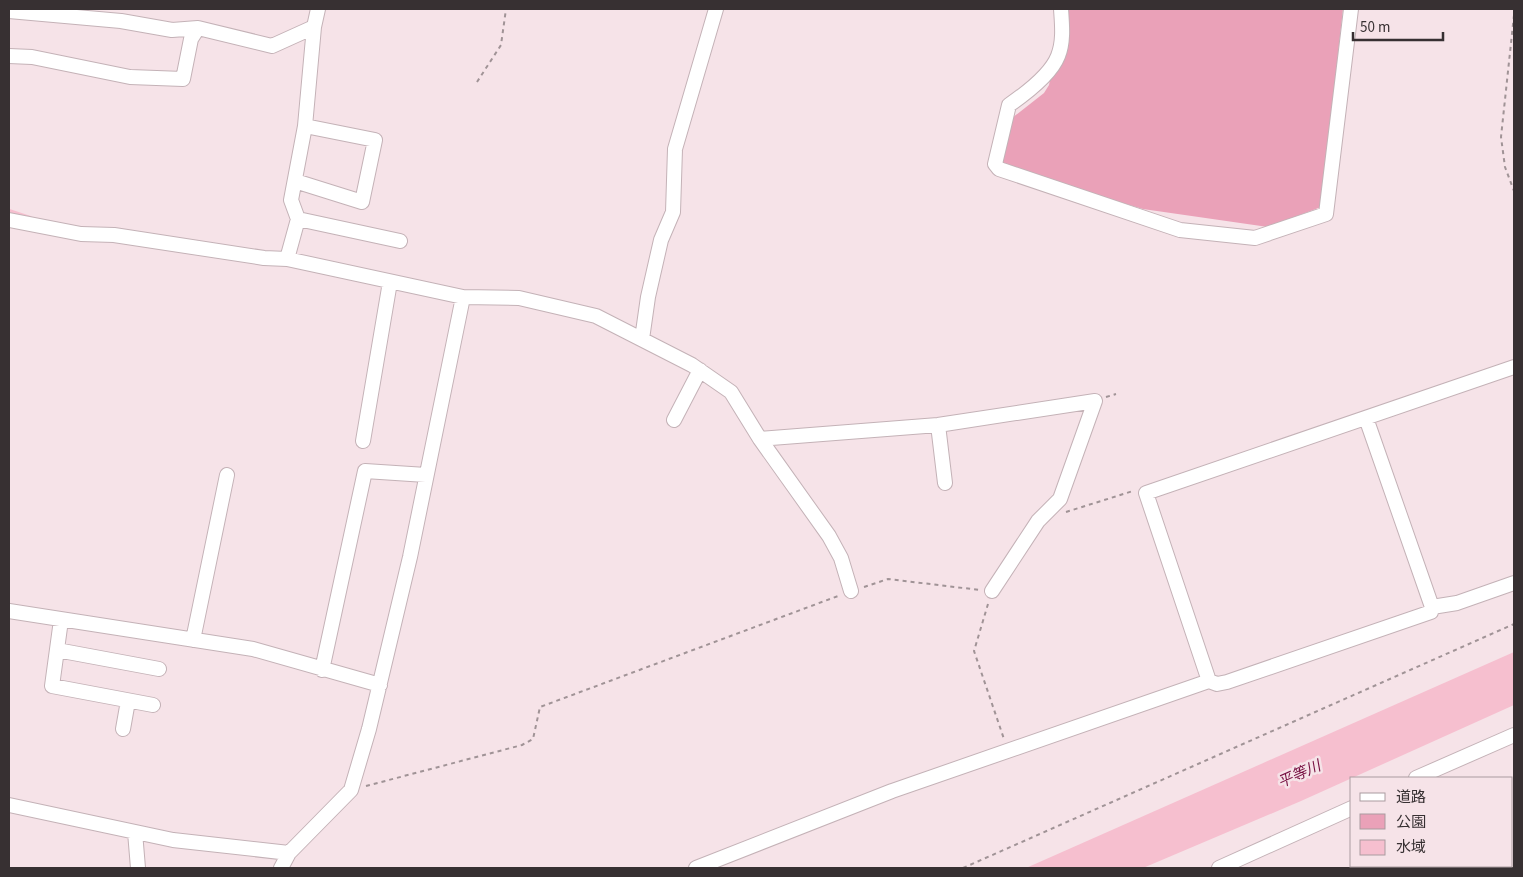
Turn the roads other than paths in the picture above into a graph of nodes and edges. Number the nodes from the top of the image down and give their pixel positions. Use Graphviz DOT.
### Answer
graph roads {
  1 [pos="318,9"];
  2 [pos="716,9"];
  3 [pos="1061,9"];
  4 [pos="1351,9"];
  5 [pos="17,11"];
  6 [pos="87,13"];
  7 [pos="314,27"];
  8 [pos="198,28"];
  9 [pos="9,56"];
  10 [pos="305,126"];
  11 [pos="295,181"];
  12 [pos="298,219"];
  13 [pos="9,220"];
  14 [pos="400,241"];
  15 [pos="287,259"];
  16 [pos="390,282"];
  17 [pos="463,297"];
  18 [pos="642,339"];
  19 [pos="1514,367"];
  20 [pos="700,370"];
  21 [pos="1366,418"];
  22 [pos="674,420"];
  23 [pos="938,425"];
  24 [pos="760,439"];
  25 [pos="363,441"];
  26 [pos="228,475"];
  27 [pos="426,475"];
  28 [pos="945,483"];
  29 [pos="1514,583"];
  30 [pos="851,591"];
  31 [pos="992,591"];
  32 [pos="1432,607"];
  33 [pos="9,613"];
  34 [pos="61,620"];
  35 [pos="192,640"];
  36 [pos="57,650"];
  37 [pos="159,669"];
  38 [pos="322,670"];
  39 [pos="1209,682"];
  40 [pos="380,685"];
  41 [pos="128,700"];
  42 [pos="153,705"];
  43 [pos="123,729"];
  44 [pos="1514,735"];
  45 [pos="1418,777"];
  46 [pos="9,804"];
  47 [pos="1350,809"];
  48 [pos="135,832"];
  49 [pos="289,853"];
  50 [pos="138,868"];
  51 [pos="281,868"];
  52 [pos="696,868"];
  53 [pos="1219,868"];
  1 -- 7 [label="street"];
  2 -- 18 [label="street"];
  3 -- 4 [label="street"];
  5 -- 6 [label="street"];
  6 -- 8 [label="street"];
  7 -- 8 [label="street"];
  7 -- 10 [label="street"];
  8 -- 9 [label="street"];
  10 -- 11 [label="street"];
  10 -- 11 [label="street"];
  11 -- 12 [label="street"];
  12 -- 14 [label="street"];
  12 -- 15 [label="street"];
  13 -- 15 [label="street"];
  15 -- 16 [label="street"];
  16 -- 17 [label="street"];
  16 -- 25 [label="street"];
  17 -- 18 [label="street"];
  17 -- 27 [label="street"];
  18 -- 20 [label="street"];
  19 -- 21 [label="street"];
  20 -- 22 [label="street"];
  20 -- 24 [label="street"];
  21 -- 32 [label="street"];
  21 -- 39 [label="street"];
  23 -- 24 [label="street"];
  23 -- 28 [label="street"];
  23 -- 31 [label="street"];
  24 -- 30 [label="street"];
  26 -- 35 [label="street"];
  27 -- 38 [label="street"];
  27 -- 40 [label="street"];
  29 -- 32 [label="street"];
  32 -- 39 [label="street"];
  33 -- 34 [label="street"];
  34 -- 35 [label="street"];
  34 -- 36 [label="street"];
  35 -- 38 [label="street"];
  36 -- 37 [label="street"];
  36 -- 41 [label="street"];
  38 -- 40 [label="street"];
  39 -- 52 [label="street"];
  40 -- 49 [label="street"];
  41 -- 42 [label="street"];
  41 -- 43 [label="street"];
  44 -- 45 [label="street"];
  46 -- 48 [label="street"];
  47 -- 53 [label="street"];
  48 -- 49 [label="street"];
  48 -- 50 [label="street"];
  49 -- 51 [label="street"];
}
